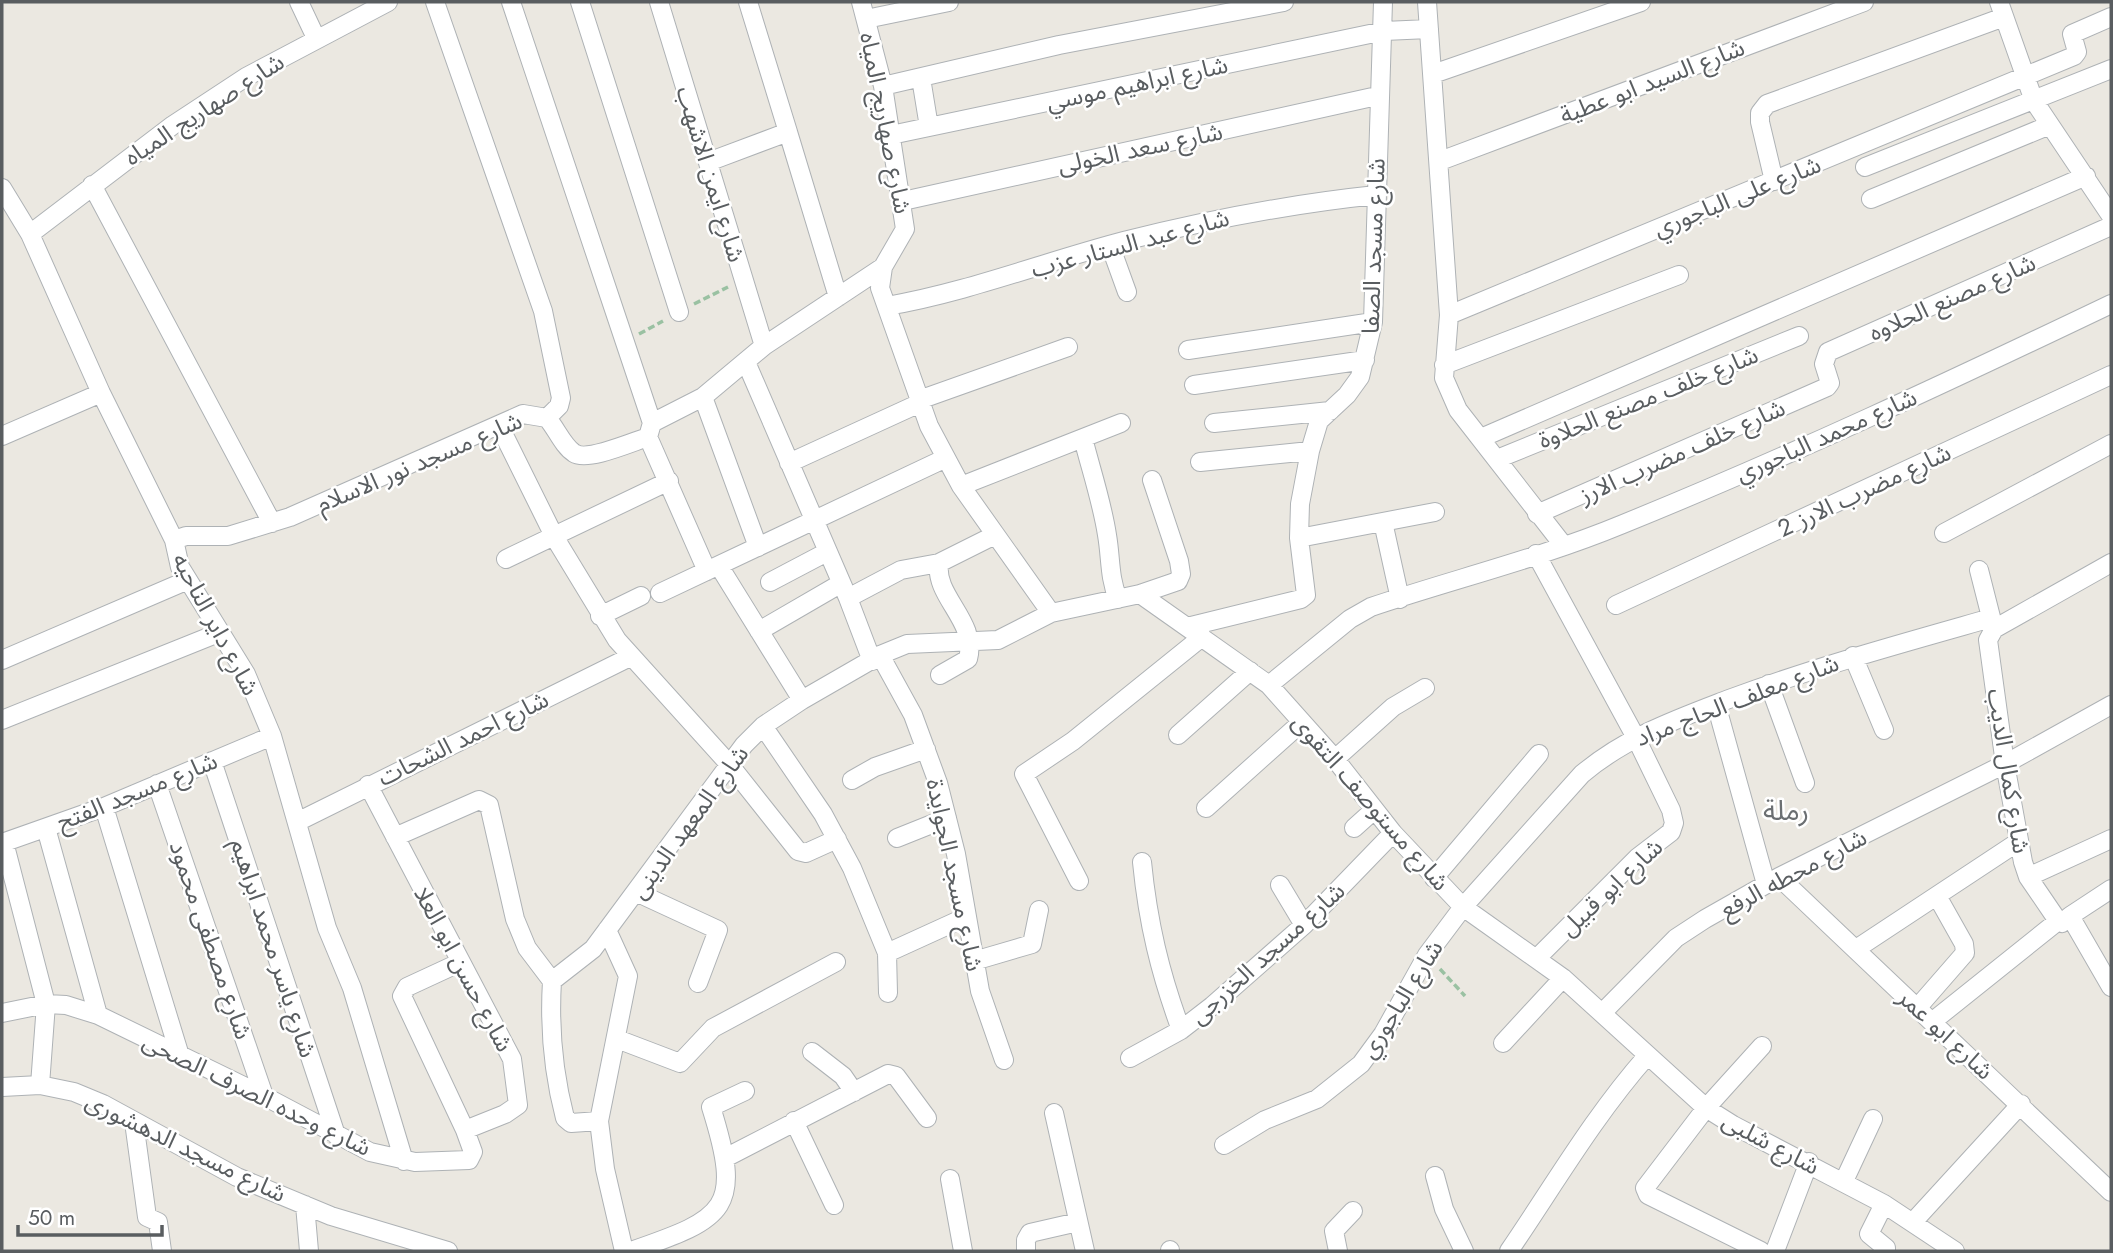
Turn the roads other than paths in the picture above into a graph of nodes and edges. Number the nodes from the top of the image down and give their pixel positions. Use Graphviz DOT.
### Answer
graph roads {
  1 [pos="299,2"];
  2 [pos="385,2"];
  3 [pos="435,2"];
  4 [pos="511,2"];
  5 [pos="580,2"];
  6 [pos="659,2"];
  7 [pos="748,2"];
  8 [pos="949,2"];
  9 [pos="1284,2"];
  10 [pos="1383,2"];
  11 [pos="1427,2"];
  12 [pos="1641,2"];
  13 [pos="1864,2"];
  14 [pos="2001,9"];
  15 [pos="864,10"];
  16 [pos="2111,17"];
  17 [pos="1429,29"];
  18 [pos="1384,32"];
  19 [pos="316,38"];
  20 [pos="2111,69"];
  21 [pos="1433,74"];
  22 [pos="921,78"];
  23 [pos="2024,78"];
  24 [pos="883,86"];
  25 [pos="1377,96"];
  26 [pos="2034,101"];
  27 [pos="2050,125"];
  28 [pos="929,127"];
  29 [pos="788,132"];
  30 [pos="891,135"];
  31 [pos="1440,161"];
  32 [pos="708,162"];
  33 [pos="1865,167"];
  34 [pos="2087,176"];
  35 [pos="1774,181"];
  36 [pos="92,185"];
  37 [pos="2,188"];
  38 [pos="1376,195"];
  39 [pos="1871,199"];
  40 [pos="903,201"];
  41 [pos="2110,215"];
  42 [pos="30,234"];
  43 [pos="1110,246"];
  44 [pos="883,267"];
  45 [pos="1679,275"];
  46 [pos="1127,292"];
  47 [pos="838,297"];
  48 [pos="2111,304"];
  49 [pos="887,306"];
  50 [pos="679,312"];
  51 [pos="1449,315"];
  52 [pos="1373,322"];
  53 [pos="1799,336"];
  54 [pos="764,346"];
  55 [pos="1068,347"];
  56 [pos="1188,350"];
  57 [pos="1365,360"];
  58 [pos="746,362"];
  59 [pos="1444,365"];
  60 [pos="2111,375"];
  61 [pos="1194,385"];
  62 [pos="1827,387"];
  63 [pos="101,393"];
  64 [pos="703,397"];
  65 [pos="919,402"];
  66 [pos="1330,411"];
  67 [pos="547,418"];
  68 [pos="1121,423"];
  69 [pos="1214,423"];
  70 [pos="499,425"];
  71 [pos="650,430"];
  72 [pos="2,436"];
  73 [pos="1083,438"];
  74 [pos="1481,438"];
  75 [pos="2111,444"];
  76 [pos="1310,451"];
  77 [pos="946,458"];
  78 [pos="1497,459"];
  79 [pos="1199,461"];
  80 [pos="789,463"];
  81 [pos="1152,480"];
  82 [pos="669,481"];
  83 [pos="961,486"];
  84 [pos="1435,512"];
  85 [pos="1537,514"];
  86 [pos="813,521"];
  87 [pos="1383,522"];
  88 [pos="272,523"];
  89 [pos="1944,533"];
  90 [pos="995,535"];
  91 [pos="555,538"];
  92 [pos="1298,538"];
  93 [pos="174,540"];
  94 [pos="1564,546"];
  95 [pos="758,547"];
  96 [pos="827,552"];
  97 [pos="1536,554"];
  98 [pos="506,559"];
  99 [pos="939,563"];
  100 [pos="2111,563"];
  101 [pos="713,568"];
  102 [pos="1979,570"];
  103 [pos="188,580"];
  104 [pos="770,582"];
  105 [pos="844,591"];
  106 [pos="660,593"];
  107 [pos="1140,594"];
  108 [pos="641,596"];
  109 [pos="1118,599"];
  110 [pos="1400,599"];
  111 [pos="1616,604"];
  112 [pos="1051,613"];
  113 [pos="600,616"];
  114 [pos="1991,629"];
  115 [pos="759,631"];
  116 [pos="220,632"];
  117 [pos="1195,632"];
  118 [pos="972,641"];
  119 [pos="1853,656"];
  120 [pos="630,657"];
  121 [pos="876,658"];
  122 [pos="2,660"];
  123 [pos="1250,671"];
  124 [pos="940,675"];
  125 [pos="1769,684"];
  126 [pos="1269,685"];
  127 [pos="1425,688"];
  128 [pos="802,699"];
  129 [pos="1716,704"];
  130 [pos="2111,705"];
  131 [pos="2,720"];
  132 [pos="1302,722"];
  133 [pos="763,726"];
  134 [pos="1884,730"];
  135 [pos="1178,735"];
  136 [pos="272,736"];
  137 [pos="1635,736"];
  138 [pos="926,749"];
  139 [pos="1539,754"];
  140 [pos="1335,759"];
  141 [pos="212,761"];
  142 [pos="729,764"];
  143 [pos="2005,764"];
  144 [pos="852,780"];
  145 [pos="1805,783"];
  146 [pos="157,784"];
  147 [pos="368,785"];
  148 [pos="104,807"];
  149 [pos="1206,808"];
  150 [pos="1374,810"];
  151 [pos="947,818"];
  152 [pos="297,822"];
  153 [pos="46,828"];
  154 [pos="1354,828"];
  155 [pos="1393,833"];
  156 [pos="395,837"];
  157 [pos="897,838"];
  158 [pos="837,839"];
  159 [pos="2111,839"];
  160 [pos="3,842"];
  161 [pos="2018,842"];
  162 [pos="1142,862"];
  163 [pos="2028,877"];
  164 [pos="1434,878"];
  165 [pos="1079,881"];
  166 [pos="1772,881"];
  167 [pos="1280,885"];
  168 [pos="2111,889"];
  169 [pos="638,893"];
  170 [pos="1937,896"];
  171 [pos="1463,907"];
  172 [pos="1040,910"];
  173 [pos="967,916"];
  174 [pos="2064,919"];
  175 [pos="1304,925"];
  176 [pos="607,930"];
  177 [pos="1856,949"];
  178 [pos="887,953"];
  179 [pos="1536,958"];
  180 [pos="974,961"];
  181 [pos="461,962"];
  182 [pos="836,962"];
  183 [pos="1563,978"];
  184 [pos="552,981"];
  185 [pos="698,983"];
  186 [pos="2111,987"];
  187 [pos="888,993"];
  188 [pos="46,1004"];
  189 [pos="1918,1007"];
  190 [pos="1603,1012"];
  191 [pos="2,1013"];
  192 [pos="98,1015"];
  193 [pos="1933,1021"];
  194 [pos="1181,1030"];
  195 [pos="617,1039"];
  196 [pos="1503,1043"];
  197 [pos="1762,1046"];
  198 [pos="812,1052"];
  199 [pos="180,1056"];
  200 [pos="1647,1056"];
  201 [pos="1130,1058"];
  202 [pos="1004,1060"];
  203 [pos="40,1085"];
  204 [pos="2,1087"];
  205 [pos="745,1091"];
  206 [pos="854,1092"];
  207 [pos="264,1096"];
  208 [pos="2021,1104"];
  209 [pos="1706,1108"];
  210 [pos="1054,1113"];
  211 [pos="927,1118"];
  212 [pos="1873,1119"];
  213 [pos="599,1121"];
  214 [pos="794,1121"];
  215 [pos="134,1122"];
  216 [pos="465,1130"];
  217 [pos="336,1135"];
  218 [pos="1224,1145"];
  219 [pos="727,1157"];
  220 [pos="404,1161"];
  221 [pos="1809,1162"];
  222 [pos="1435,1176"];
  223 [pos="950,1179"];
  224 [pos="1844,1181"];
  225 [pos="2111,1192"];
  226 [pos="1884,1204"];
  227 [pos="305,1205"];
  228 [pos="834,1205"];
  229 [pos="1353,1210"];
  230 [pos="1079,1222"];
  231 [pos="1913,1222"];
  232 [pos="409,1246"];
  233 [pos="642,1250"];
  234 [pos="1512,1250"];
  235 [pos="162,1251"];
  236 [pos="309,1251"];
  237 [pos="448,1251"];
  238 [pos="624,1251"];
  239 [pos="963,1251"];
  240 [pos="1026,1251"];
  241 [pos="1085,1251"];
  242 [pos="1338,1251"];
  243 [pos="1464,1251"];
  244 [pos="1761,1251"];
  245 [pos="1775,1251"];
  246 [pos="1886,1251"];
  247 [pos="1955,1251"];
  1 -- 19 [label="street"];
  2 -- 19 [label="street, شارع صهاريج المياه"];
  3 -- 67 [label="street"];
  4 -- 71 [label="street"];
  5 -- 50 [label="street"];
  6 -- 32 [label="street, شارع ايمن الاشهب"];
  7 -- 29 [label="street"];
  8 -- 15 [label="street"];
  9 -- 22 [label="street"];
  10 -- 18 [label="street, شارع مسجد الصفا"];
  11 -- 17 [label="street"];
  12 -- 21 [label="street"];
  13 -- 31 [label="street, شارع السيد ابو عطية"];
  14 -- 23 [label="street"];
  14 -- 35 [label="street"];
  15 -- 24 [label="street, شارع صهاريج المياه"];
  16 -- 23 [label="street, شارع على الباجوري"];
  17 -- 18 [label="street, شارع ابراهيم موسي"];
  17 -- 21 [label="street"];
  18 -- 25 [label="street, شارع مسجد الصفا"];
  18 -- 28 [label="street, شارع ابراهيم موسي"];
  19 -- 36 [label="street, شارع صهاريج المياه"];
  20 -- 26 [label="street"];
  21 -- 31 [label="street"];
  22 -- 24 [label="street"];
  22 -- 28 [label="street"];
  23 -- 26 [label="street"];
  23 -- 35 [label="street, شارع على الباجوري"];
  24 -- 30 [label="street, شارع صهاريج المياه"];
  25 -- 38 [label="street, شارع مسجد الصفا"];
  25 -- 40 [label="street, شارع سعد الخولى"];
  26 -- 27 [label="street"];
  26 -- 33 [label="street"];
  27 -- 34 [label="street"];
  27 -- 39 [label="street"];
  28 -- 30 [label="street, شارع ابراهيم موسي"];
  29 -- 32 [label="street"];
  29 -- 47 [label="street"];
  30 -- 40 [label="street, شارع صهاريج المياه"];
  31 -- 51 [label="street"];
  32 -- 54 [label="street, شارع ايمن الاشهب"];
  34 -- 41 [label="street"];
  34 -- 74 [label="street"];
  35 -- 51 [label="street, شارع على الباجوري"];
  36 -- 42 [label="street, شارع صهاريج المياه"];
  36 -- 88 [label="street"];
  37 -- 42 [label="street, شارع داير الناحيه"];
  38 -- 43 [label="street, شارع عبد الستار عزب"];
  38 -- 52 [label="street, شارع مسجد الصفا"];
  40 -- 44 [label="street, شارع صهاريج المياه"];
  41 -- 62 [label="street, شارع مصنع الحلاوه"];
  42 -- 63 [label="street, شارع داير الناحيه"];
  43 -- 46 [label="street"];
  43 -- 49 [label="street, شارع عبد الستار عزب"];
  44 -- 47 [label="street, شارع مسجد نور الاسلام"];
  44 -- 49 [label="street"];
  45 -- 59 [label="street"];
  47 -- 54 [label="street, شارع مسجد نور الاسلام"];
  48 -- 94 [label="street, شارع محمد الباجوري"];
  49 -- 65 [label="street"];
  51 -- 59 [label="street"];
  52 -- 56 [label="street"];
  52 -- 57 [label="street, شارع مسجد الصفا"];
  53 -- 78 [label="street, شارع خلف مصنع الحلاوة"];
  54 -- 58 [label="street, شارع مسجد نور الاسلام"];
  55 -- 65 [label="street"];
  57 -- 61 [label="street"];
  57 -- 66 [label="street, شارع مسجد الصفا"];
  58 -- 64 [label="street, شارع مسجد نور الاسلام"];
  58 -- 80 [label="street"];
  59 -- 74 [label="street"];
  60 -- 111 [label="street, شارع مضرب الارز 2"];
  62 -- 85 [label="street, شارع خلف مضرب الارز"];
  63 -- 72 [label="street"];
  63 -- 93 [label="street, شارع داير الناحيه"];
  64 -- 71 [label="street, شارع مسجد نور الاسلام"];
  64 -- 95 [label="street"];
  65 -- 77 [label="street"];
  65 -- 80 [label="street"];
  66 -- 69 [label="street"];
  66 -- 76 [label="street, شارع مسجد الصفا"];
  67 -- 70 [label="street, شارع مسجد نور الاسلام"];
  67 -- 71 [label="street, شارع مسجد نور الاسلام"];
  68 -- 73 [label="street"];
  70 -- 88 [label="street, شارع مسجد نور الاسلام"];
  70 -- 91 [label="street"];
  71 -- 82 [label="street"];
  73 -- 83 [label="street"];
  73 -- 109 [label="street"];
  74 -- 78 [label="street"];
  75 -- 89 [label="street"];
  76 -- 79 [label="street"];
  76 -- 92 [label="street, شارع مسجد الصفا"];
  77 -- 83 [label="street"];
  77 -- 86 [label="street"];
  78 -- 85 [label="street"];
  80 -- 86 [label="street"];
  81 -- 107 [label="street, شارع المعهد الدينى"];
  82 -- 91 [label="street"];
  82 -- 101 [label="street"];
  83 -- 90 [label="street"];
  84 -- 87 [label="street"];
  85 -- 94 [label="street"];
  86 -- 95 [label="street"];
  86 -- 96 [label="street, شارع مسجد الجوايدة"];
  87 -- 92 [label="street"];
  87 -- 110 [label="street"];
  88 -- 93 [label="street, شارع مسجد نور الاسلام"];
  90 -- 99 [label="street"];
  90 -- 112 [label="street"];
  91 -- 98 [label="street"];
  91 -- 113 [label="street"];
  92 -- 117 [label="street, شارع مسجد الصفا"];
  93 -- 103 [label="street, شارع داير الناحيه"];
  94 -- 97 [label="street, شارع محمد الباجوري"];
  95 -- 101 [label="street"];
  96 -- 104 [label="street"];
  96 -- 105 [label="street, شارع مسجد الجوايدة"];
  97 -- 110 [label="street, شارع محمد الباجوري"];
  97 -- 137 [label="street"];
  99 -- 105 [label="street"];
  99 -- 118 [label="street"];
  100 -- 114 [label="street, شارع معلف الحاج مراد"];
  101 -- 106 [label="street"];
  101 -- 115 [label="street"];
  102 -- 114 [label="street, شارع كمال الديب"];
  103 -- 116 [label="street, شارع داير الناحيه"];
  103 -- 122 [label="street"];
  105 -- 115 [label="street"];
  105 -- 121 [label="street, شارع مسجد الجوايدة"];
  107 -- 109 [label="street, شارع المعهد الدينى"];
  107 -- 117 [label="street, شارع مستوصف التقوى"];
  108 -- 113 [label="street"];
  109 -- 112 [label="street, شارع المعهد الدينى"];
  110 -- 126 [label="street, شارع محمد الباجوري"];
  112 -- 118 [label="street, شارع المعهد الدينى"];
  113 -- 120 [label="street"];
  114 -- 119 [label="street, شارع معلف الحاج مراد"];
  114 -- 143 [label="street, شارع كمال الديب"];
  115 -- 128 [label="street"];
  116 -- 131 [label="street"];
  116 -- 136 [label="street, شارع داير الناحيه"];
  117 -- 123 [label="street, شارع مستوصف التقوى"];
  117 -- 165 [label="street"];
  118 -- 121 [label="street, شارع المعهد الدينى"];
  118 -- 124 [label="street"];
  119 -- 125 [label="street, شارع معلف الحاج مراد"];
  119 -- 134 [label="street"];
  120 -- 142 [label="street"];
  120 -- 147 [label="street, شارع احمد الشحات"];
  121 -- 128 [label="street, شارع المعهد الدينى"];
  121 -- 138 [label="street, شارع مسجد الجوايدة"];
  123 -- 126 [label="street, شارع مستوصف التقوى"];
  123 -- 135 [label="street"];
  125 -- 129 [label="street, شارع معلف الحاج مراد"];
  125 -- 145 [label="street"];
  126 -- 132 [label="street, شارع مستوصف التقوى"];
  127 -- 140 [label="street"];
  128 -- 133 [label="street, شارع المعهد الدينى"];
  129 -- 137 [label="street, شارع معلف الحاج مراد"];
  129 -- 166 [label="street"];
  130 -- 143 [label="street, شارع محطه الرفع"];
  132 -- 140 [label="street, شارع مستوصف التقوى"];
  132 -- 149 [label="street"];
  133 -- 142 [label="street, شارع المعهد الدينى"];
  133 -- 158 [label="street"];
  136 -- 141 [label="street, شارع مسجد الفتح"];
  136 -- 152 [label="street, شارع داير الناحيه"];
  137 -- 171 [label="street, شارع معلف الحاج مراد"];
  137 -- 179 [label="street, شارع ابو قبيل"];
  138 -- 144 [label="street"];
  138 -- 151 [label="street, شارع مسجد الجوايدة"];
  139 -- 164 [label="street"];
  140 -- 150 [label="street, شارع مستوصف التقوى"];
  141 -- 146 [label="street, شارع مسجد الفتح"];
  141 -- 217 [label="street, شارع ياسر محمد ابراهيم"];
  142 -- 158 [label="street"];
  142 -- 169 [label="street, شارع المعهد الدينى"];
  143 -- 161 [label="street, شارع كمال الديب"];
  143 -- 166 [label="street, شارع محطه الرفع"];
  146 -- 148 [label="street, شارع مسجد الفتح"];
  146 -- 207 [label="street, شارع مصطفى محمود"];
  147 -- 152 [label="street, شارع احمد الشحات"];
  147 -- 156 [label="street, شارع حسن ابو العلا"];
  148 -- 153 [label="street, شارع مسجد الفتح"];
  148 -- 199 [label="street"];
  150 -- 154 [label="street"];
  150 -- 155 [label="street, شارع مستوصف التقوى"];
  151 -- 157 [label="street"];
  151 -- 173 [label="street, شارع مسجد الجوايدة"];
  152 -- 220 [label="street, شارع داير الناحيه"];
  153 -- 160 [label="street, شارع مسجد الفتح"];
  153 -- 192 [label="street"];
  155 -- 164 [label="street, شارع مستوصف التقوى"];
  155 -- 175 [label="street, شارع مسجد الخزرجى"];
  156 -- 181 [label="street, شارع حسن ابو العلا"];
  156 -- 184 [label="street"];
  158 -- 178 [label="street"];
  159 -- 163 [label="street"];
  160 -- 188 [label="street"];
  161 -- 163 [label="street, شارع كمال الديب"];
  161 -- 170 [label="street"];
  162 -- 194 [label="street"];
  163 -- 174 [label="street, شارع كمال الديب"];
  164 -- 171 [label="street, شارع مستوصف التقوى"];
  166 -- 177 [label="street, شارع ابو عمر"];
  166 -- 190 [label="street, شارع محطه الرفع"];
  167 -- 175 [label="street"];
  168 -- 174 [label="street"];
  169 -- 176 [label="street, شارع المعهد الدينى"];
  169 -- 185 [label="street"];
  170 -- 177 [label="street"];
  170 -- 189 [label="street"];
  171 -- 179 [label="street, شارع مستوصف التقوى"];
  171 -- 218 [label="street, شارع الباجوري"];
  172 -- 180 [label="street"];
  173 -- 178 [label="street"];
  173 -- 180 [label="street, شارع مسجد الجوايدة"];
  174 -- 186 [label="street, شارع كمال الديب"];
  174 -- 193 [label="street"];
  175 -- 194 [label="street, شارع مسجد الخزرجى"];
  176 -- 184 [label="street, شارع المعهد الدينى"];
  176 -- 195 [label="street"];
  177 -- 189 [label="street, شارع ابو عمر"];
  178 -- 187 [label="street"];
  179 -- 183 [label="street, شارع مستوصف التقوى"];
  180 -- 202 [label="street, شارع مسجد الجوايدة"];
  181 -- 216 [label="street, شارع حسن ابو العلا"];
  181 -- 216 [label="street"];
  182 -- 195 [label="street"];
  183 -- 190 [label="street, شارع مستوصف التقوى"];
  183 -- 196 [label="street"];
  184 -- 213 [label="street"];
  188 -- 191 [label="street"];
  188 -- 192 [label="street, شارع وحده الصرف الصحى"];
  188 -- 203 [label="street"];
  189 -- 193 [label="street, شارع ابو عمر"];
  190 -- 200 [label="street, شارع شلبى"];
  192 -- 199 [label="street, شارع وحده الصرف الصحى"];
  193 -- 208 [label="street, شارع ابو عمر"];
  194 -- 201 [label="street, شارع مسجد الخزرجى"];
  195 -- 213 [label="street"];
  197 -- 209 [label="street"];
  198 -- 206 [label="street"];
  199 -- 207 [label="street, شارع وحده الصرف الصحى"];
  200 -- 209 [label="street, شارع شلبى"];
  200 -- 234 [label="street"];
  203 -- 204 [label="street, شارع مسجد الدهشورى"];
  203 -- 215 [label="street, شارع مسجد الدهشورى"];
  205 -- 219 [label="street"];
  206 -- 211 [label="street"];
  206 -- 214 [label="street"];
  207 -- 217 [label="street, شارع وحده الصرف الصحى"];
  208 -- 225 [label="street, شارع ابو عمر"];
  208 -- 231 [label="street"];
  209 -- 221 [label="street, شارع شلبى"];
  209 -- 244 [label="street"];
  210 -- 230 [label="street"];
  212 -- 224 [label="street"];
  213 -- 238 [label="street"];
  214 -- 219 [label="street"];
  214 -- 228 [label="street"];
  215 -- 227 [label="street, شارع مسجد الدهشورى"];
  215 -- 235 [label="street"];
  216 -- 220 [label="street, شارع وحده الصرف الصحى"];
  217 -- 220 [label="street, شارع وحده الصرف الصحى"];
  219 -- 233 [label="street"];
  221 -- 224 [label="street, شارع شلبى"];
  221 -- 245 [label="street"];
  222 -- 243 [label="street"];
  223 -- 239 [label="street"];
  224 -- 226 [label="street, شارع شلبى"];
  226 -- 231 [label="street, شارع شلبى"];
  226 -- 246 [label="street"];
  227 -- 232 [label="street, شارع مسجد الدهشورى"];
  227 -- 236 [label="street"];
  229 -- 242 [label="street"];
  230 -- 240 [label="street"];
  230 -- 241 [label="street"];
  231 -- 247 [label="street, شارع شلبى"];
  232 -- 237 [label="street, شارع مسجد الدهشورى"];
}
